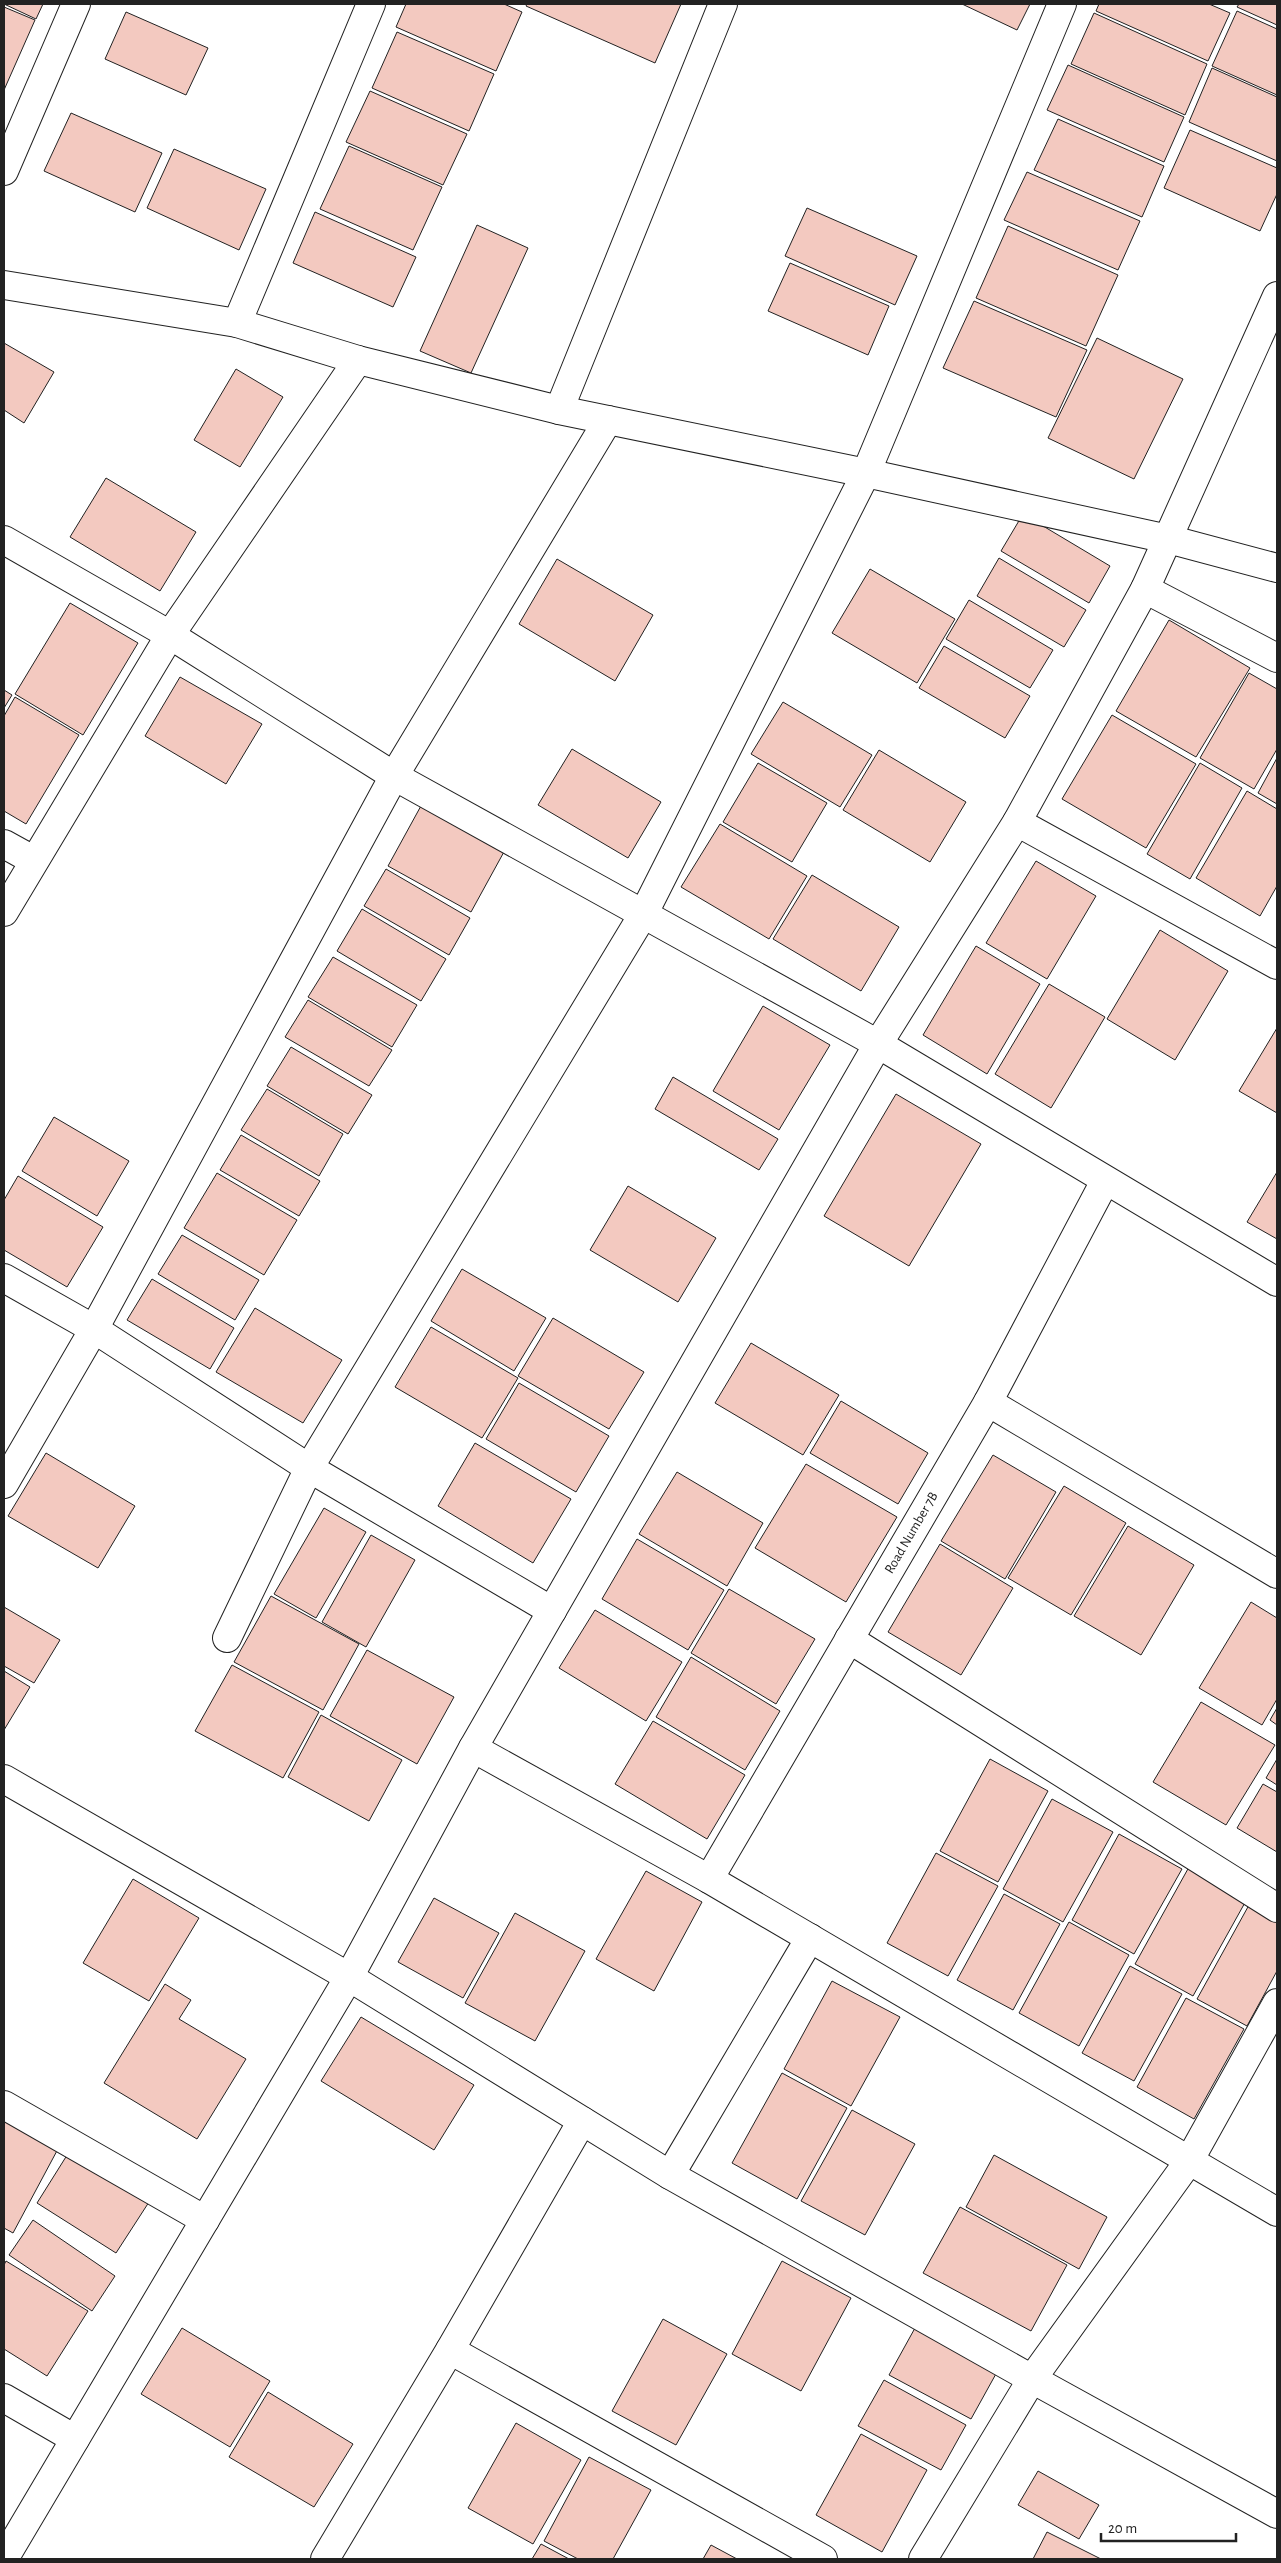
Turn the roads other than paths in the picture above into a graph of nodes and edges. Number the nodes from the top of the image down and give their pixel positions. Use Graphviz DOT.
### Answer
graph roads {
  1 [pos="76,4"];
  2 [pos="371,4"];
  3 [pos="723,4"];
  4 [pos="1062,4"];
  5 [pos="4,171"];
  6 [pos="4,285"];
  7 [pos="1277,296"];
  8 [pos="237,323"];
  9 [pos="358,360"];
  10 [pos="559,410"];
  11 [pos="608,420"];
  12 [pos="866,473"];
  13 [pos="1168,539"];
  14 [pos="4,540"];
  15 [pos="1277,568"];
  16 [pos="1145,589"];
  17 [pos="170,635"];
  18 [pos="1277,658"];
  19 [pos="394,776"];
  20 [pos="1017,822"];
  21 [pos="4,844"];
  22 [pos="33,860"];
  23 [pos="4,912"];
  24 [pos="644,913"];
  25 [pos="1277,965"];
  26 [pos="878,1044"];
  27 [pos="1105,1180"];
  28 [pos="4,1278"];
  29 [pos="1277,1282"];
  30 [pos="94,1330"];
  31 [pos="988,1402"];
  32 [pos="309,1468"];
  33 [pos="4,1484"];
  34 [pos="1277,1574"];
  35 [pos="552,1611"];
  36 [pos="227,1638"];
  37 [pos="849,1639"];
  38 [pos="473,1748"];
  39 [pos="4,1779"];
  40 [pos="709,1878"];
  41 [pos="1277,1908"];
  42 [pos="810,1938"];
  43 [pos="349,1977"];
  44 [pos="1277,2003"];
  45 [pos="4,2105"];
  46 [pos="582,2121"];
  47 [pos="1190,2161"];
  48 [pos="670,2175"];
  49 [pos="1277,2212"];
  50 [pos="205,2220"];
  51 [pos="450,2350"];
  52 [pos="1032,2379"];
  53 [pos="4,2398"];
  54 [pos="75,2439"];
  55 [pos="1277,2514"];
  56 [pos="4,2559"];
  57 [pos="325,2559"];
  58 [pos="823,2559"];
  59 [pos="923,2559"];
  1 -- 5 [label="street"];
  2 -- 8 [label="street"];
  3 -- 10 [label="street"];
  4 -- 12 [label="street"];
  6 -- 8 [label="street"];
  7 -- 13 [label="street"];
  8 -- 9 [label="street"];
  9 -- 10 [label="street"];
  9 -- 17 [label="street"];
  10 -- 11 [label="street"];
  11 -- 12 [label="street"];
  11 -- 19 [label="street"];
  12 -- 13 [label="street"];
  12 -- 24 [label="street"];
  13 -- 15 [label="street"];
  13 -- 16 [label="street"];
  14 -- 17 [label="street"];
  16 -- 18 [label="street"];
  16 -- 20 [label="street"];
  17 -- 19 [label="street"];
  17 -- 22 [label="street"];
  19 -- 24 [label="street"];
  19 -- 30 [label="street"];
  20 -- 25 [label="street"];
  20 -- 26 [label="street"];
  21 -- 22 [label="street"];
  22 -- 23 [label="street"];
  24 -- 26 [label="street"];
  24 -- 32 [label="street"];
  26 -- 27 [label="street"];
  26 -- 35 [label="street"];
  27 -- 29 [label="street"];
  27 -- 31 [label="street, Road Number 7B"];
  28 -- 30 [label="street"];
  30 -- 32 [label="street"];
  30 -- 33 [label="street"];
  31 -- 34 [label="street"];
  31 -- 37 [label="street, Road Number 7B"];
  32 -- 35 [label="street"];
  32 -- 36 [label="street"];
  35 -- 38 [label="street"];
  37 -- 40 [label="street, Road Number 7B"];
  37 -- 41 [label="street"];
  38 -- 40 [label="street"];
  38 -- 43 [label="street"];
  39 -- 43 [label="street"];
  40 -- 42 [label="street"];
  42 -- 47 [label="street"];
  42 -- 48 [label="street"];
  43 -- 46 [label="street"];
  43 -- 50 [label="street"];
  44 -- 47 [label="street"];
  45 -- 50 [label="street"];
  46 -- 48 [label="street"];
  46 -- 51 [label="street"];
  47 -- 49 [label="street"];
  47 -- 52 [label="street"];
  48 -- 52 [label="street"];
  50 -- 54 [label="street"];
  51 -- 57 [label="street"];
  51 -- 58 [label="street"];
  52 -- 55 [label="street"];
  52 -- 59 [label="street"];
  53 -- 54 [label="street"];
  54 -- 56 [label="street"];
}
